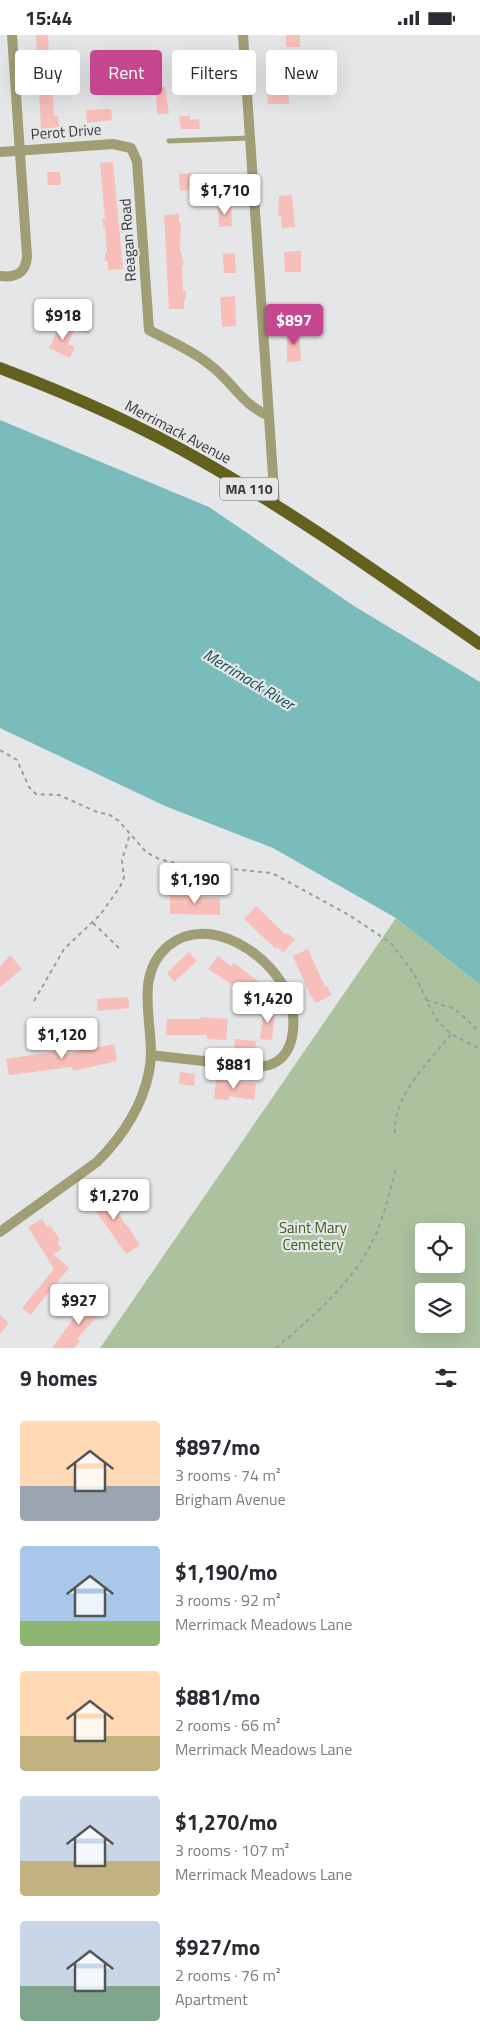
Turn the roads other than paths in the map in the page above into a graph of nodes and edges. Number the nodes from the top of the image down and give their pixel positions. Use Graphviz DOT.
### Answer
graph roads {
  1 [pos="12,35"];
  2 [pos="243,35"];
  3 [pos="249,138"];
  4 [pos="169,141"];
  5 [pos="133,150"];
  6 [pos="20,151"];
  7 [pos="0,152"];
  8 [pos="0,276"];
  9 [pos="0,369"];
  10 [pos="269,415"];
  11 [pos="275,505"];
  12 [pos="480,643"];
  13 [pos="151,1055"];
  14 [pos="0,1232"];
  1 -- 6 [label="street"];
  2 -- 3 [label="street"];
  3 -- 4 [label="lane"];
  3 -- 10 [label="street"];
  5 -- 6 [label="street, Perot Drive"];
  5 -- 10 [label="street, Reagan Road"];
  6 -- 7 [label="street, Perot Drive"];
  6 -- 8 [label="street"];
  9 -- 11 [label="main road, Merrimack Avenue / MA 110"];
  10 -- 11 [label="street"];
  11 -- 12 [label="main road, Merrimack Avenue / MA 110"];
  13 -- 13 [label="street"];
  13 -- 14 [label="street"];
}
